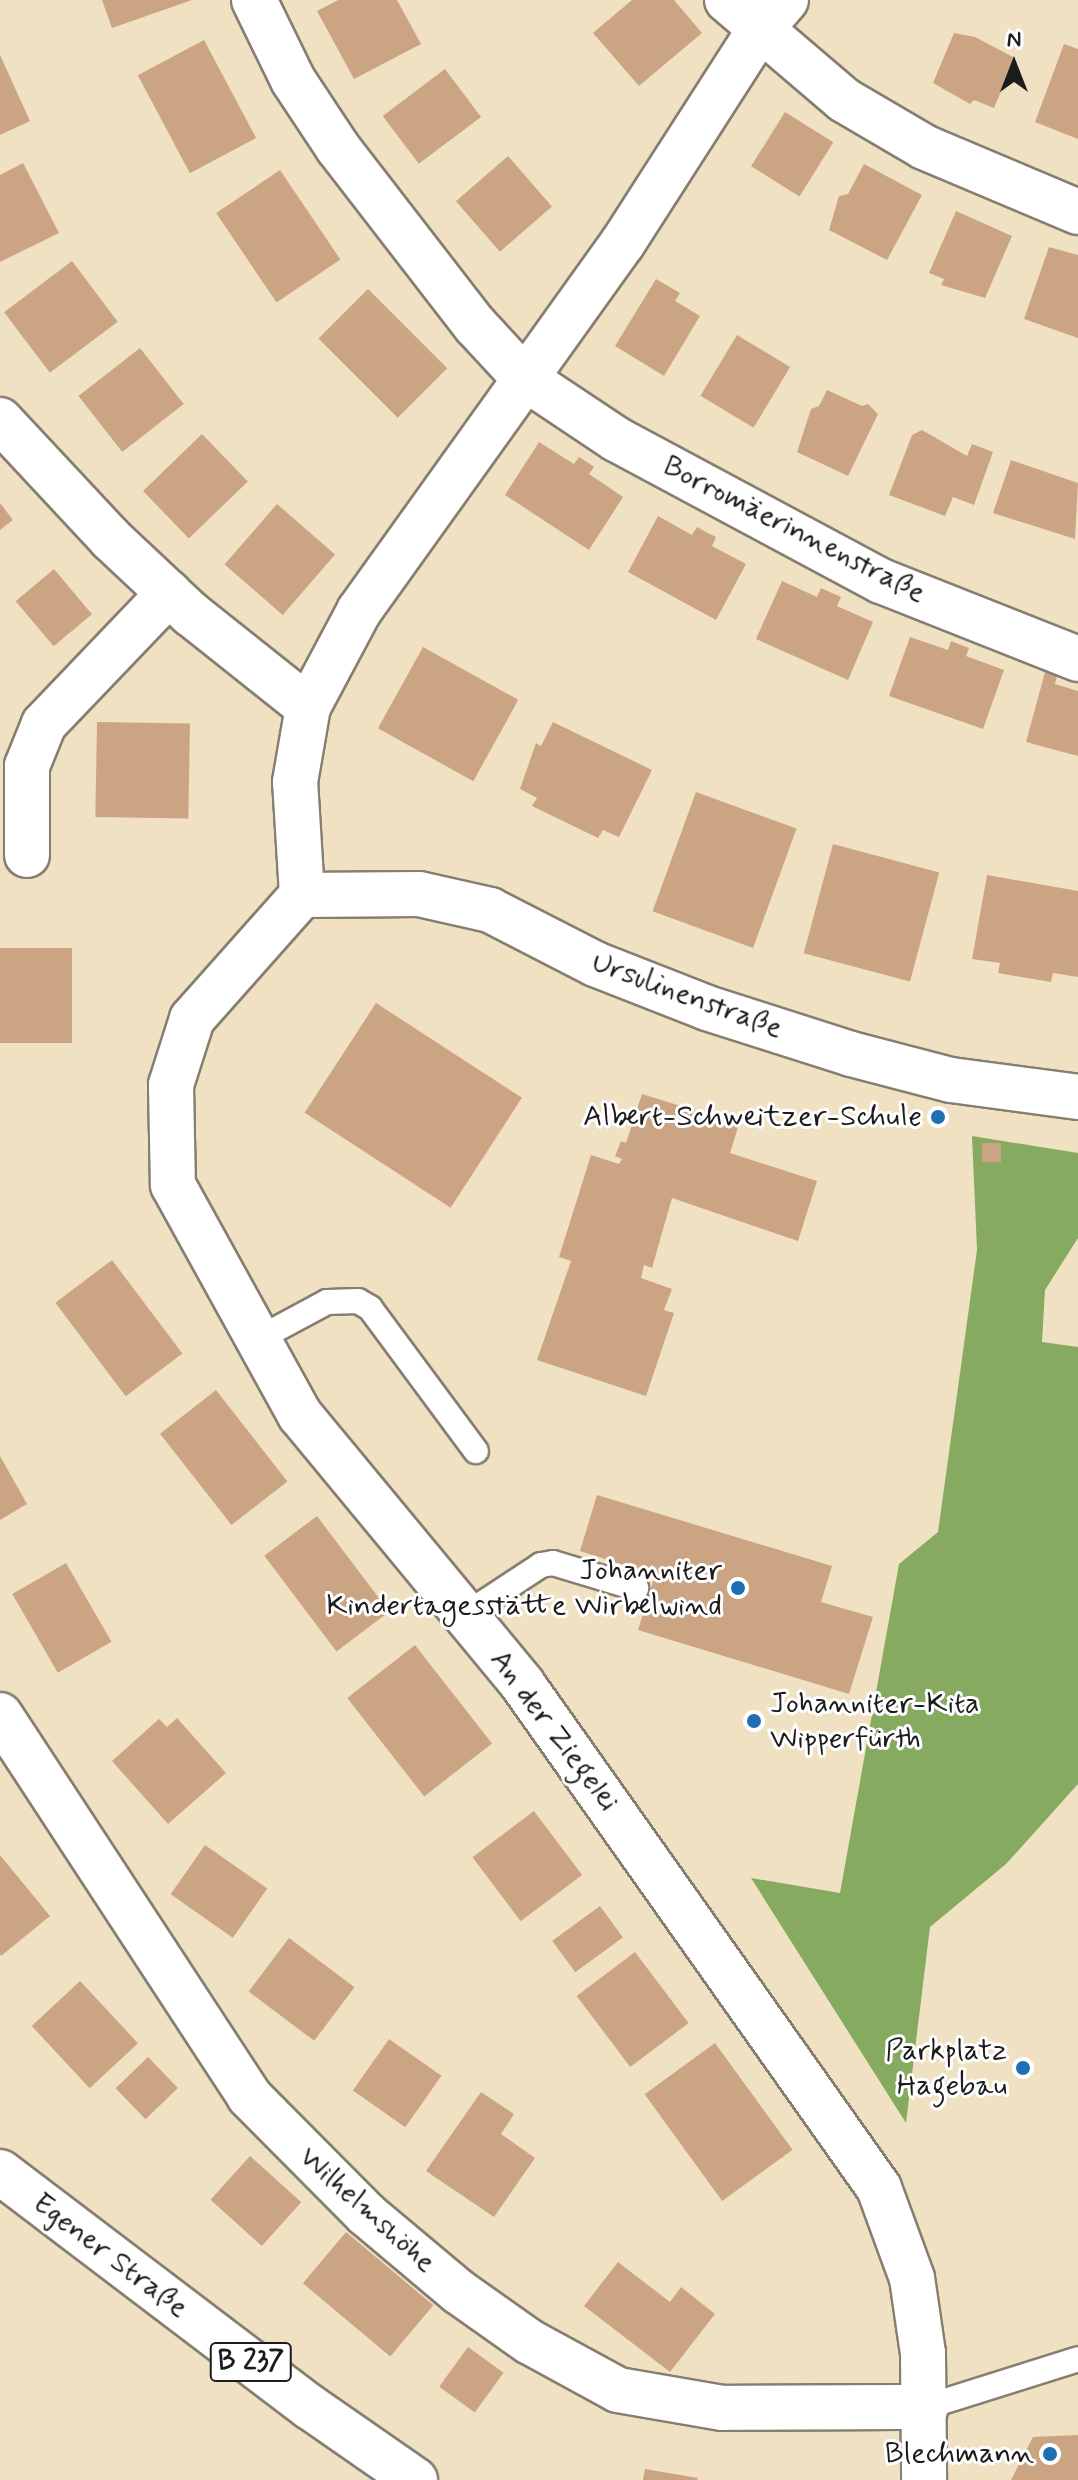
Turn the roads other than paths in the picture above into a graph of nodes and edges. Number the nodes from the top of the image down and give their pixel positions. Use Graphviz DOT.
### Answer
graph roads {
  1 [pos="254,0"];
  2 [pos="727,0"];
  3 [pos="772,16"];
  4 [pos="1078,212"];
  5 [pos="523,377"];
  6 [pos="0,420"];
  7 [pos="169,593"];
  8 [pos="1078,659"];
  9 [pos="308,707"];
  10 [pos="27,855"];
  11 [pos="302,895"];
  12 [pos="1078,1097"];
  13 [pos="258,1339"];
  14 [pos="476,1451"];
  15 [pos="636,1588"];
  16 [pos="465,1615"];
  17 [pos="0,1715"];
  18 [pos="0,2172"];
  19 [pos="1078,2359"];
  20 [pos="926,2407"];
  21 [pos="415,2480"];
  22 [pos="924,2480"];
  1 -- 5 [label="street, Borromäerinnenstraße"];
  2 -- 3 [label="street"];
  3 -- 4 [label="street"];
  3 -- 5 [label="street"];
  5 -- 8 [label="street, Borromäerinnenstraße"];
  5 -- 9 [label="street"];
  6 -- 7 [label="street"];
  7 -- 9 [label="street"];
  7 -- 10 [label="street"];
  9 -- 11 [label="street"];
  11 -- 12 [label="street, Ursulinenstraße"];
  11 -- 13 [label="street, An der Ziegelei"];
  13 -- 14 [label="lane"];
  13 -- 16 [label="street, An der Ziegelei"];
  15 -- 16 [label="lane"];
  16 -- 20 [label="street, An der Ziegelei"];
  17 -- 20 [label="street, Wilhelmshöhe"];
  18 -- 21 [label="street, Egener Straße / B 237"];
  19 -- 20 [label="lane"];
  20 -- 22 [label="street, An der Ziegelei"];
}
